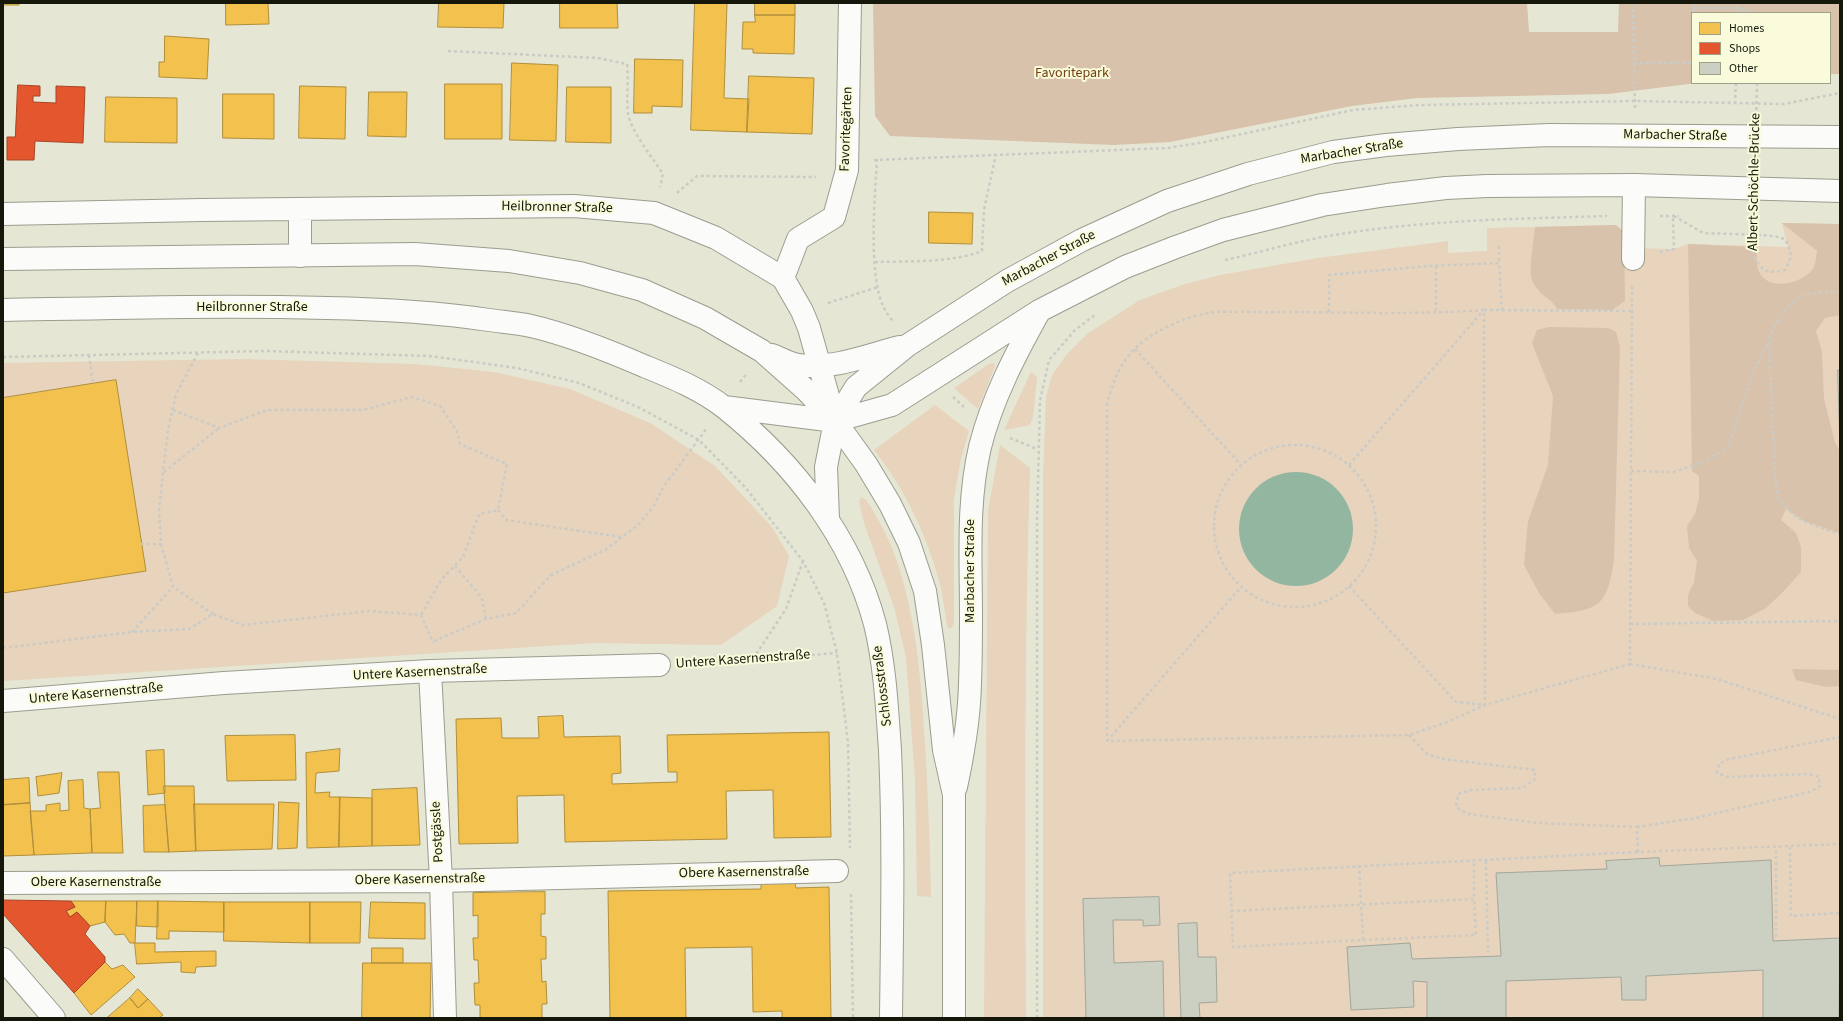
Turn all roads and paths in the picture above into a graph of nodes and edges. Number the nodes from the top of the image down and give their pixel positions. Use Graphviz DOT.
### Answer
graph roads {
  1 [pos="850,3"];
  2 [pos="1633,3"];
  3 [pos="1694,3"];
  4 [pos="1739,3"];
  5 [pos="1694,8"];
  6 [pos="1739,8"];
  7 [pos="1694,12"];
  8 [pos="1739,12"];
  9 [pos="1751,12"];
  10 [pos="448,51"];
  11 [pos="1634,63"];
  12 [pos="1691,63"];
  13 [pos="1736,84"];
  14 [pos="1757,84"];
  15 [pos="1840,93"];
  16 [pos="1635,101"];
  17 [pos="1735,104"];
  18 [pos="1636,136"];
  19 [pos="1840,137"];
  20 [pos="996,154"];
  21 [pos="877,159"];
  22 [pos="847,170"];
  23 [pos="1634,184"];
  24 [pos="1840,191"];
  25 [pos="300,209"];
  26 [pos="654,213"];
  27 [pos="3,214"];
  28 [pos="1634,215"];
  29 [pos="1673,216"];
  30 [pos="1753,235"];
  31 [pos="1753,235"];
  32 [pos="1753,235"];
  33 [pos="1753,235"];
  34 [pos="1499,246"];
  35 [pos="300,256"];
  36 [pos="1633,259"];
  37 [pos="3,260"];
  38 [pos="1224,260"];
  39 [pos="875,262"];
  40 [pos="1499,263"];
  41 [pos="1436,266"];
  42 [pos="783,278"];
  43 [pos="1840,293"];
  44 [pos="3,310"];
  45 [pos="1484,310"];
  46 [pos="1502,310"];
  47 [pos="1039,311"];
  48 [pos="1631,311"];
  49 [pos="1329,312"];
  50 [pos="1098,313"];
  51 [pos="1436,314"];
  52 [pos="1769,340"];
  53 [pos="908,345"];
  54 [pos="1136,350"];
  55 [pos="762,351"];
  56 [pos="198,353"];
  57 [pos="89,355"];
  58 [pos="3,357"];
  59 [pos="820,365"];
  60 [pos="94,384"];
  61 [pos="724,406"];
  62 [pos="172,410"];
  63 [pos="835,421"];
  64 [pos="219,428"];
  65 [pos="693,449"];
  66 [pos="1242,465"];
  67 [pos="1348,465"];
  68 [pos="1631,471"];
  69 [pos="163,472"];
  70 [pos="498,510"];
  71 [pos="828,519"];
  72 [pos="1840,534"];
  73 [pos="622,537"];
  74 [pos="141,544"];
  75 [pos="161,544"];
  76 [pos="803,561"];
  77 [pos="455,566"];
  78 [pos="1349,586"];
  79 [pos="173,587"];
  80 [pos="1241,587"];
  81 [pos="213,614"];
  82 [pos="421,615"];
  83 [pos="486,619"];
  84 [pos="1840,621"];
  85 [pos="1630,624"];
  86 [pos="132,632"];
  87 [pos="434,641"];
  88 [pos="3,648"];
  89 [pos="837,653"];
  90 [pos="753,659"];
  91 [pos="1630,664"];
  92 [pos="659,665"];
  93 [pos="430,671"];
  94 [pos="3,701"];
  95 [pos="1485,705"];
  96 [pos="1840,719"];
  97 [pos="1409,735"];
  98 [pos="1840,737"];
  99 [pos="1107,742"];
  100 [pos="954,795"];
  101 [pos="1637,827"];
  102 [pos="1840,844"];
  103 [pos="1790,847"];
  104 [pos="1776,848"];
  105 [pos="1638,852"];
  106 [pos="1474,861"];
  107 [pos="1486,861"];
  108 [pos="1359,865"];
  109 [pos="844,871"];
  110 [pos="441,881"];
  111 [pos="3,883"];
  112 [pos="1474,899"];
  113 [pos="1361,905"];
  114 [pos="1231,911"];
  115 [pos="1840,913"];
  116 [pos="1776,937"];
  117 [pos="1363,940"];
  118 [pos="1488,952"];
  119 [pos="3,958"];
  120 [pos="54,1018"];
  121 [pos="445,1018"];
  122 [pos="853,1018"];
  123 [pos="891,1018"];
  124 [pos="954,1018"];
  125 [pos="1036,1018"];
  1 -- 22 [label="main road, Favoritegärten"];
  2 -- 11 [label="path"];
  3 -- 5 [label="path"];
  4 -- 6 [label="path"];
  5 -- 6 [label="path"];
  5 -- 7 [label="path"];
  6 -- 8 [label="path"];
  6 -- 9 [label="path"];
  10 -- 26 [label="path"];
  11 -- 12 [label="path"];
  11 -- 16 [label="path"];
  13 -- 17 [label="path"];
  14 -- 30 [label="path, Albert-Schöchle-Brücke, bridge"];
  15 -- 17 [label="path"];
  16 -- 17 [label="path"];
  16 -- 18 [label="path"];
  16 -- 20 [label="path"];
  18 -- 19 [label="main road, Marbacher Straße"];
  18 -- 53 [label="main road, Marbacher Straße"];
  20 -- 21 [label="path"];
  20 -- 39 [label="path"];
  22 -- 26 [label="path"];
  22 -- 42 [label="main road, Favoritegärten"];
  23 -- 24 [label="main road"];
  23 -- 28 [label="main road"];
  23 -- 47 [label="main road"];
  25 -- 26 [label="main road, Heilbronner Straße"];
  25 -- 27 [label="main road, Heilbronner Straße"];
  25 -- 35 [label="main road"];
  26 -- 42 [label="main road, Heilbronner Straße"];
  28 -- 29 [label="path"];
  28 -- 36 [label="main road"];
  28 -- 38 [label="path"];
  29 -- 33 [label="path, Albert-Schöchle-Brücke, bridge"];
  29 -- 36 [label="path"];
  31 -- 32 [label="path, Albert-Schöchle-Brücke, bridge"];
  34 -- 40 [label="path"];
  35 -- 37 [label="main road"];
  35 -- 55 [label="main road"];
  36 -- 48 [label="path"];
  40 -- 41 [label="path"];
  40 -- 46 [label="path"];
  41 -- 49 [label="path"];
  41 -- 51 [label="path"];
  42 -- 59 [label="main road, Heilbronner Straße"];
  43 -- 52 [label="path"];
  44 -- 61 [label="main road, Heilbronner Straße"];
  45 -- 46 [label="path"];
  45 -- 51 [label="path"];
  45 -- 67 [label="path"];
  45 -- 95 [label="path"];
  46 -- 48 [label="path"];
  47 -- 63 [label="main road"];
  47 -- 100 [label="main road, Marbacher Straße"];
  48 -- 68 [label="path"];
  49 -- 51 [label="path"];
  49 -- 54 [label="path"];
  50 -- 125 [label="path"];
  52 -- 68 [label="path"];
  52 -- 72 [label="path"];
  53 -- 59 [label="main road, Marbacher Straße"];
  53 -- 63 [label="main road, Marbacher Straße"];
  54 -- 66 [label="path"];
  54 -- 99 [label="path"];
  55 -- 59 [label="main road, Marbacher Straße"];
  55 -- 63 [label="main road"];
  56 -- 57 [label="path"];
  56 -- 62 [label="path"];
  56 -- 76 [label="path"];
  57 -- 58 [label="path"];
  57 -- 60 [label="path"];
  59 -- 63 [label="main road, Heilbronner Straße"];
  61 -- 63 [label="main road"];
  61 -- 71 [label="main road, Schlossstraße"];
  62 -- 64 [label="path"];
  62 -- 69 [label="path"];
  63 -- 71 [label="main road, Marbacher Straße"];
  63 -- 100 [label="main road"];
  64 -- 69 [label="path"];
  64 -- 70 [label="path"];
  65 -- 73 [label="path"];
  66 -- 67 [label="path"];
  66 -- 80 [label="path"];
  67 -- 78 [label="path"];
  68 -- 85 [label="path"];
  69 -- 75 [label="path"];
  70 -- 73 [label="path"];
  70 -- 77 [label="path"];
  71 -- 123 [label="main road, Schlossstraße"];
  73 -- 83 [label="path"];
  74 -- 75 [label="path"];
  75 -- 79 [label="path"];
  76 -- 89 [label="path"];
  76 -- 90 [label="path"];
  77 -- 82 [label="path"];
  77 -- 83 [label="path"];
  78 -- 80 [label="path"];
  78 -- 95 [label="path"];
  79 -- 81 [label="path"];
  79 -- 86 [label="path"];
  80 -- 99 [label="path"];
  81 -- 82 [label="path"];
  81 -- 86 [label="path"];
  82 -- 87 [label="path"];
  83 -- 87 [label="path"];
  84 -- 85 [label="path"];
  85 -- 91 [label="path"];
  86 -- 88 [label="path"];
  87 -- 93 [label="path"];
  89 -- 90 [label="path, Untere Kasernenstraße"];
  89 -- 109 [label="path"];
  90 -- 92 [label="path, Untere Kasernenstraße"];
  91 -- 95 [label="path"];
  91 -- 96 [label="path"];
  92 -- 93 [label="main road, Untere Kasernenstraße"];
  93 -- 94 [label="main road, Untere Kasernenstraße"];
  93 -- 110 [label="main road, Postgässle"];
  95 -- 97 [label="path"];
  97 -- 99 [label="path"];
  97 -- 101 [label="path"];
  98 -- 101 [label="path"];
  100 -- 124 [label="main road"];
  101 -- 105 [label="path"];
  102 -- 103 [label="path"];
  103 -- 104 [label="path"];
  103 -- 115 [label="path"];
  104 -- 105 [label="path"];
  104 -- 116 [label="path"];
  105 -- 107 [label="path"];
  106 -- 107 [label="path"];
  106 -- 108 [label="path"];
  106 -- 112 [label="path"];
  107 -- 118 [label="path"];
  108 -- 113 [label="path"];
  108 -- 114 [label="path"];
  109 -- 110 [label="main road, Obere Kasernenstraße"];
  109 -- 122 [label="path"];
  110 -- 111 [label="main road, Obere Kasernenstraße"];
  110 -- 121 [label="main road, Postgässle"];
  112 -- 113 [label="path"];
  112 -- 117 [label="path"];
  113 -- 114 [label="path"];
  113 -- 117 [label="path"];
  114 -- 117 [label="path"];
  119 -- 120 [label="main road"];
}
